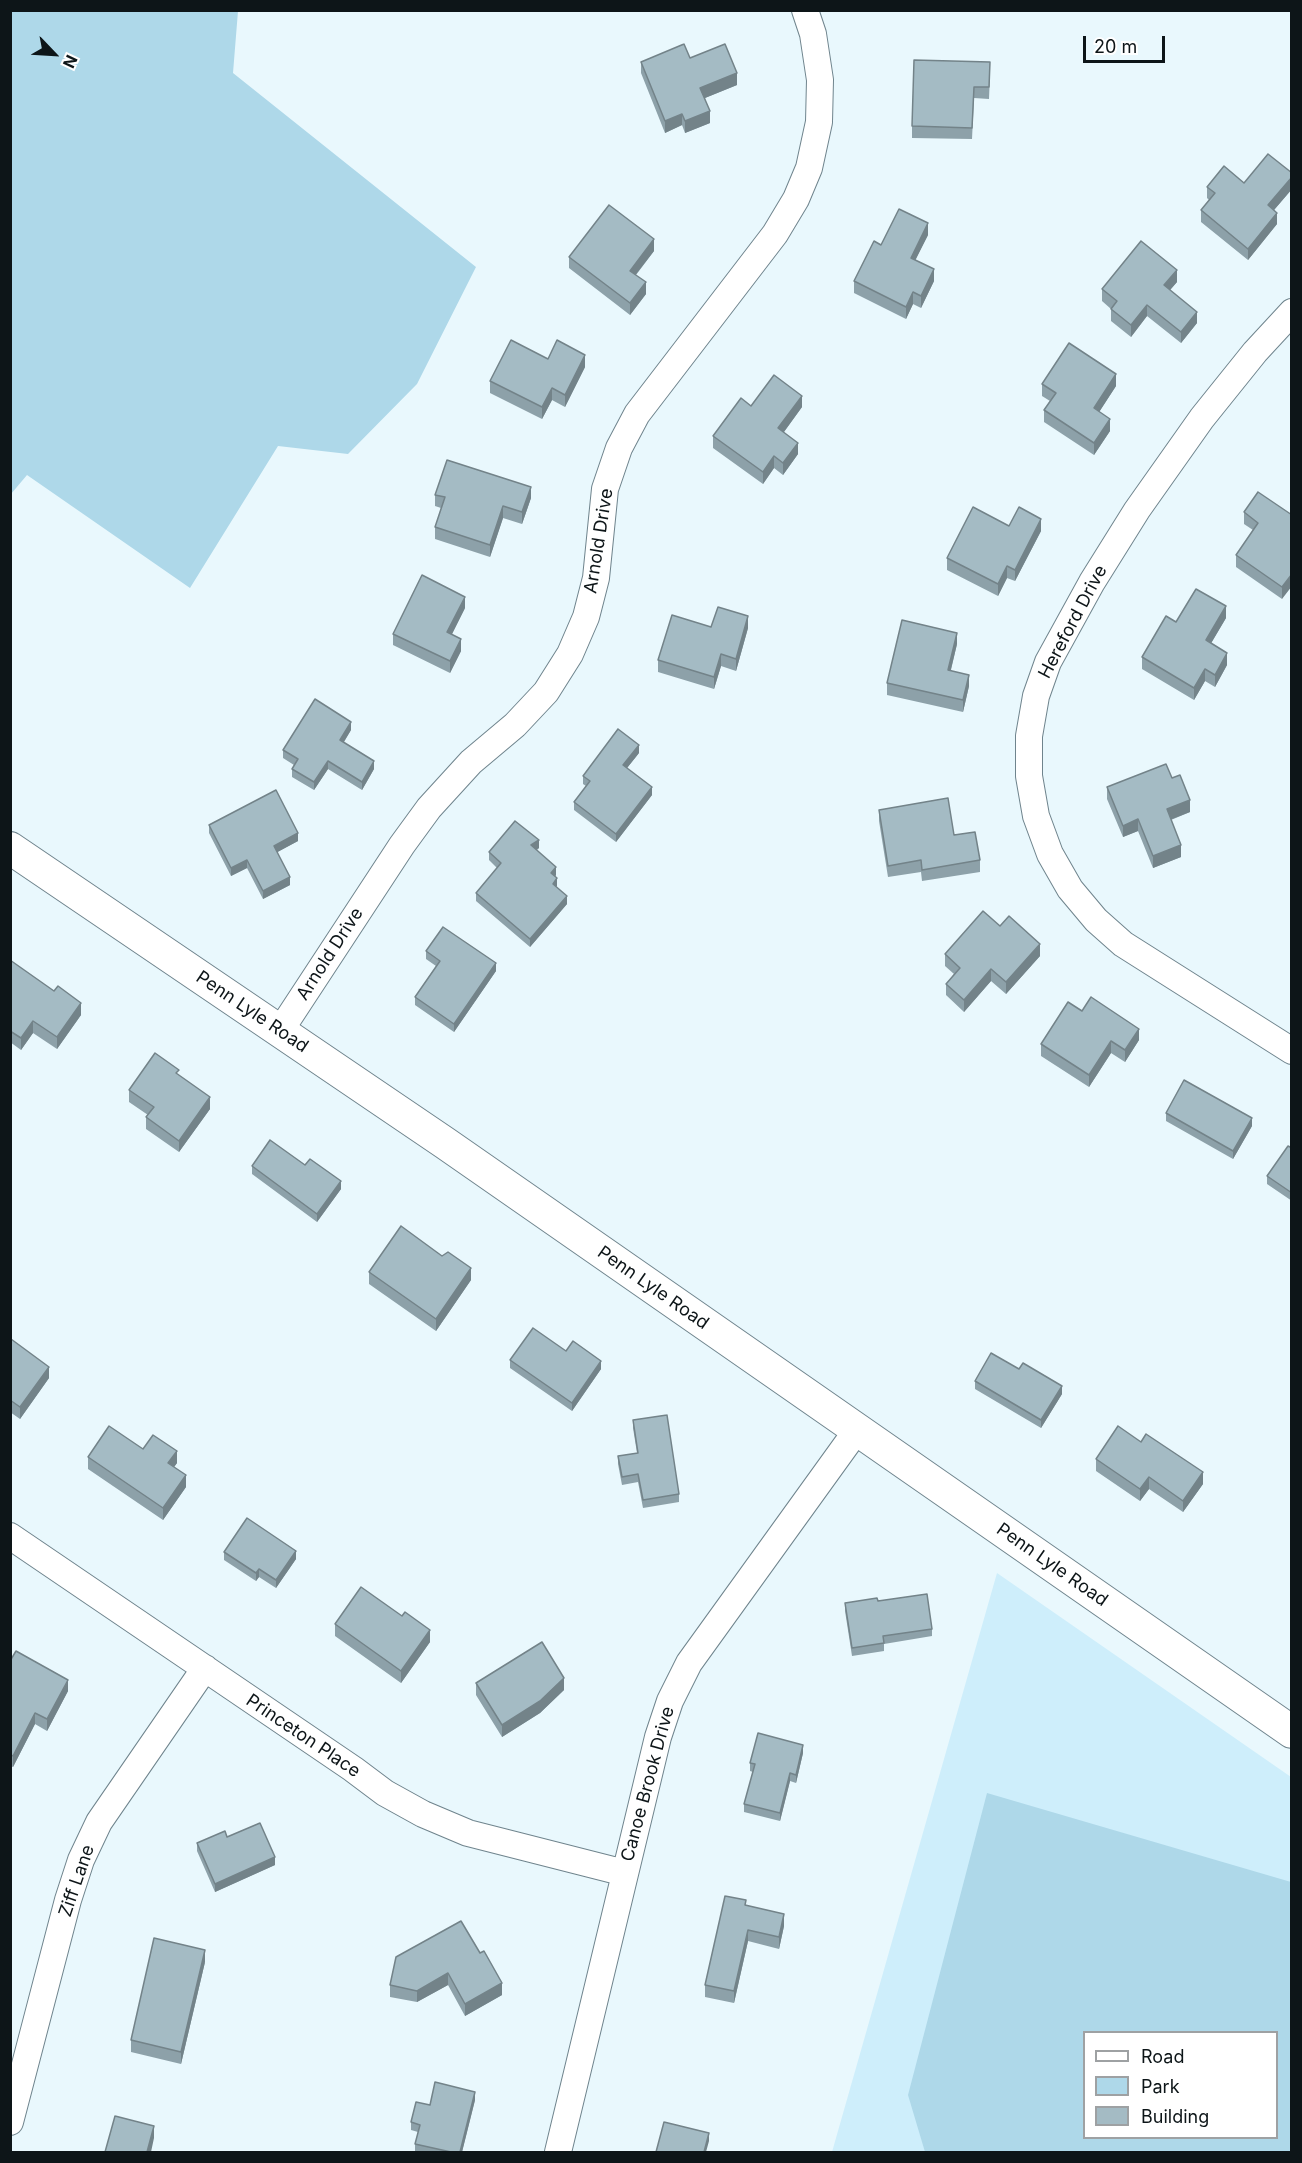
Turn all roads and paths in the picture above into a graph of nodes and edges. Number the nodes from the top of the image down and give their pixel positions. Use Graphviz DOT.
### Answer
graph roads {
  1 [pos="805,10"];
  2 [pos="1292,312"];
  3 [pos="10,848"];
  4 [pos="280,1031"];
  5 [pos="1292,1052"];
  6 [pos="857,1430"];
  7 [pos="10,1536"];
  8 [pos="205,1668"];
  9 [pos="1292,1732"];
  10 [pos="625,1873"];
  11 [pos="10,2122"];
  12 [pos="558,2152"];
  1 -- 4 [label="street, Arnold Drive"];
  2 -- 5 [label="street, Hereford Drive"];
  3 -- 4 [label="street, Penn Lyle Road"];
  4 -- 6 [label="street, Penn Lyle Road"];
  6 -- 9 [label="street, Penn Lyle Road"];
  6 -- 10 [label="street, Canoe Brook Drive"];
  7 -- 8 [label="street, Princeton Place"];
  8 -- 10 [label="street, Princeton Place"];
  8 -- 11 [label="street, Ziff Lane"];
  10 -- 12 [label="street, Canoe Brook Drive"];
}
